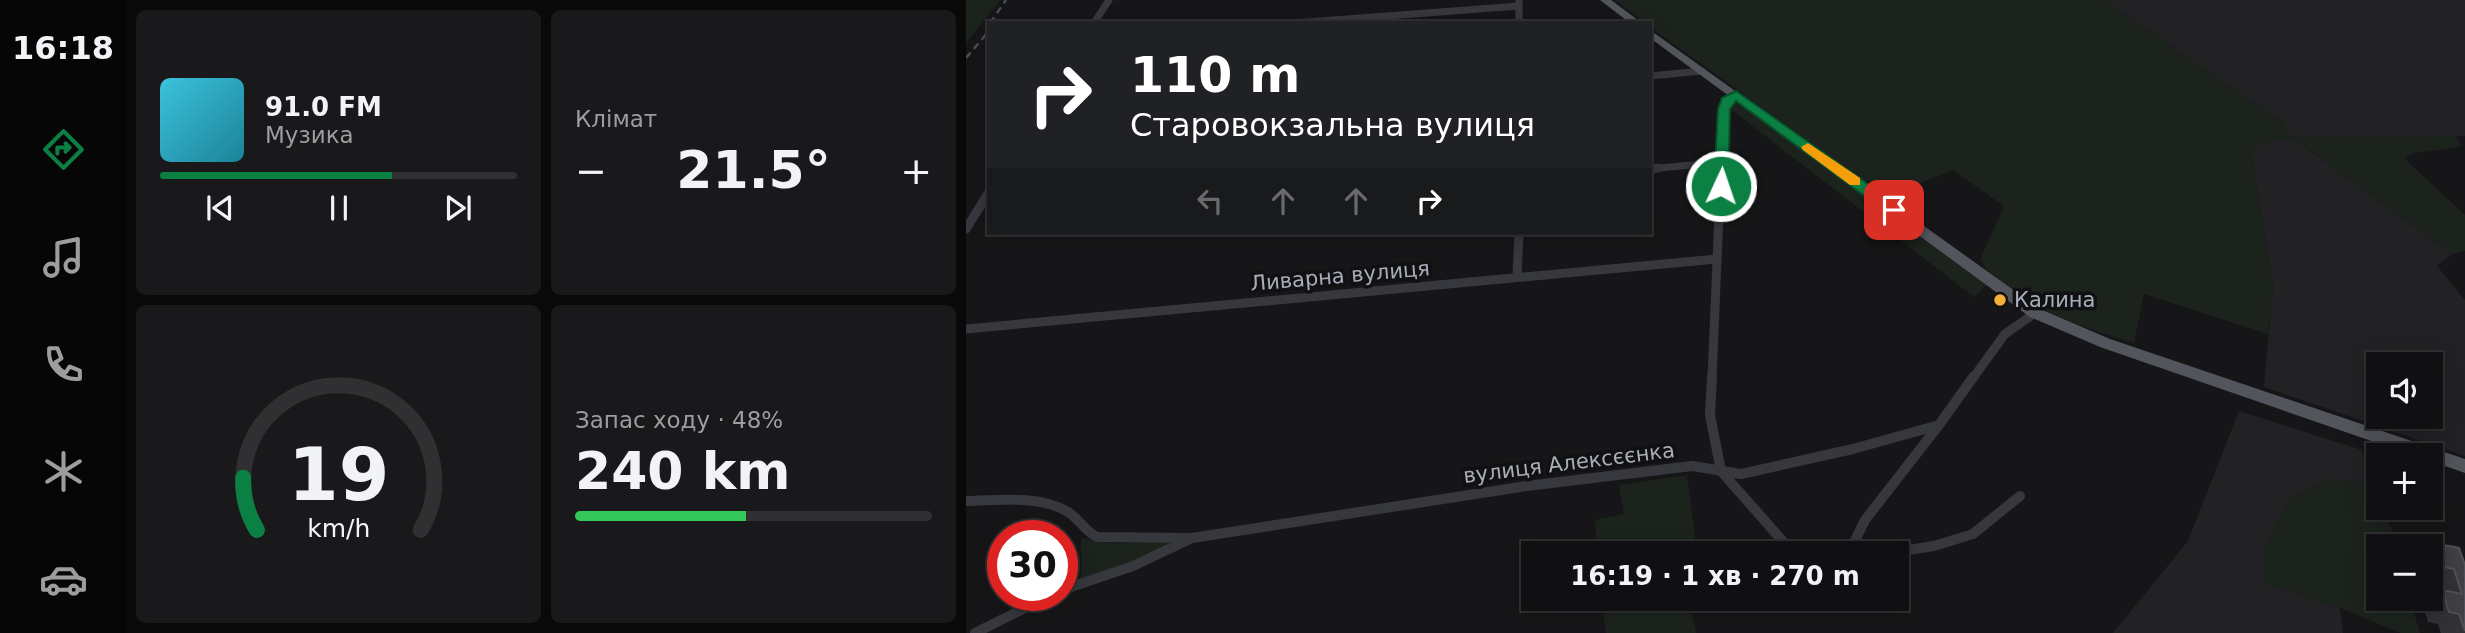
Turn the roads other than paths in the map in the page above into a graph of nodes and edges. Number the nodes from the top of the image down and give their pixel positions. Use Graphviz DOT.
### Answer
graph roads {
  1 [pos="1109,0"];
  2 [pos="1605,0"];
  3 [pos="1519,3"];
  4 [pos="1095,21"];
  5 [pos="1316,21"];
  6 [pos="1519,21"];
  7 [pos="1634,21"];
  8 [pos="1652,34"];
  9 [pos="1702,71"];
  10 [pos="1652,76"];
  11 [pos="1736,95"];
  12 [pos="1722,162"];
  13 [pos="1652,169"];
  14 [pos="987,195"];
  15 [pos="966,229"];
  16 [pos="1519,235"];
  17 [pos="1717,259"];
  18 [pos="1517,277"];
  19 [pos="2035,313"];
  20 [pos="966,329"];
  21 [pos="1939,425"];
  22 [pos="2465,466"];
  23 [pos="1721,471"];
  24 [pos="2020,496"];
  25 [pos="966,501"];
  26 [pos="1192,538"];
  27 [pos="1782,541"];
  28 [pos="1854,541"];
  29 [pos="1909,549"];
  30 [pos="1078,585"];
  31 [pos="1019,611"];
  32 [pos="975,633"];
  1 -- 4 [label="street"];
  2 -- 7 [label="main road"];
  3 -- 5 [label="street"];
  3 -- 6 [label="street"];
  8 -- 9 [label="main road"];
  9 -- 10 [label="street"];
  9 -- 11 [label="main road"];
  11 -- 12 [label="street"];
  11 -- 19 [label="main road"];
  12 -- 13 [label="street"];
  12 -- 17 [label="street"];
  14 -- 15 [label="street"];
  16 -- 18 [label="street"];
  17 -- 18 [label="street, Ливарна вулиця"];
  17 -- 23 [label="street"];
  18 -- 20 [label="street, Ливарна вулиця"];
  19 -- 21 [label="street"];
  19 -- 22 [label="main road"];
  21 -- 23 [label="street, вулиця Алексєєнка"];
  21 -- 28 [label="street"];
  23 -- 26 [label="street, вулиця Алексєєнка"];
  23 -- 27 [label="street"];
  24 -- 29 [label="street"];
  25 -- 26 [label="street"];
  26 -- 30 [label="street, вулиця Алексєєнка"];
  31 -- 32 [label="street"];
}
